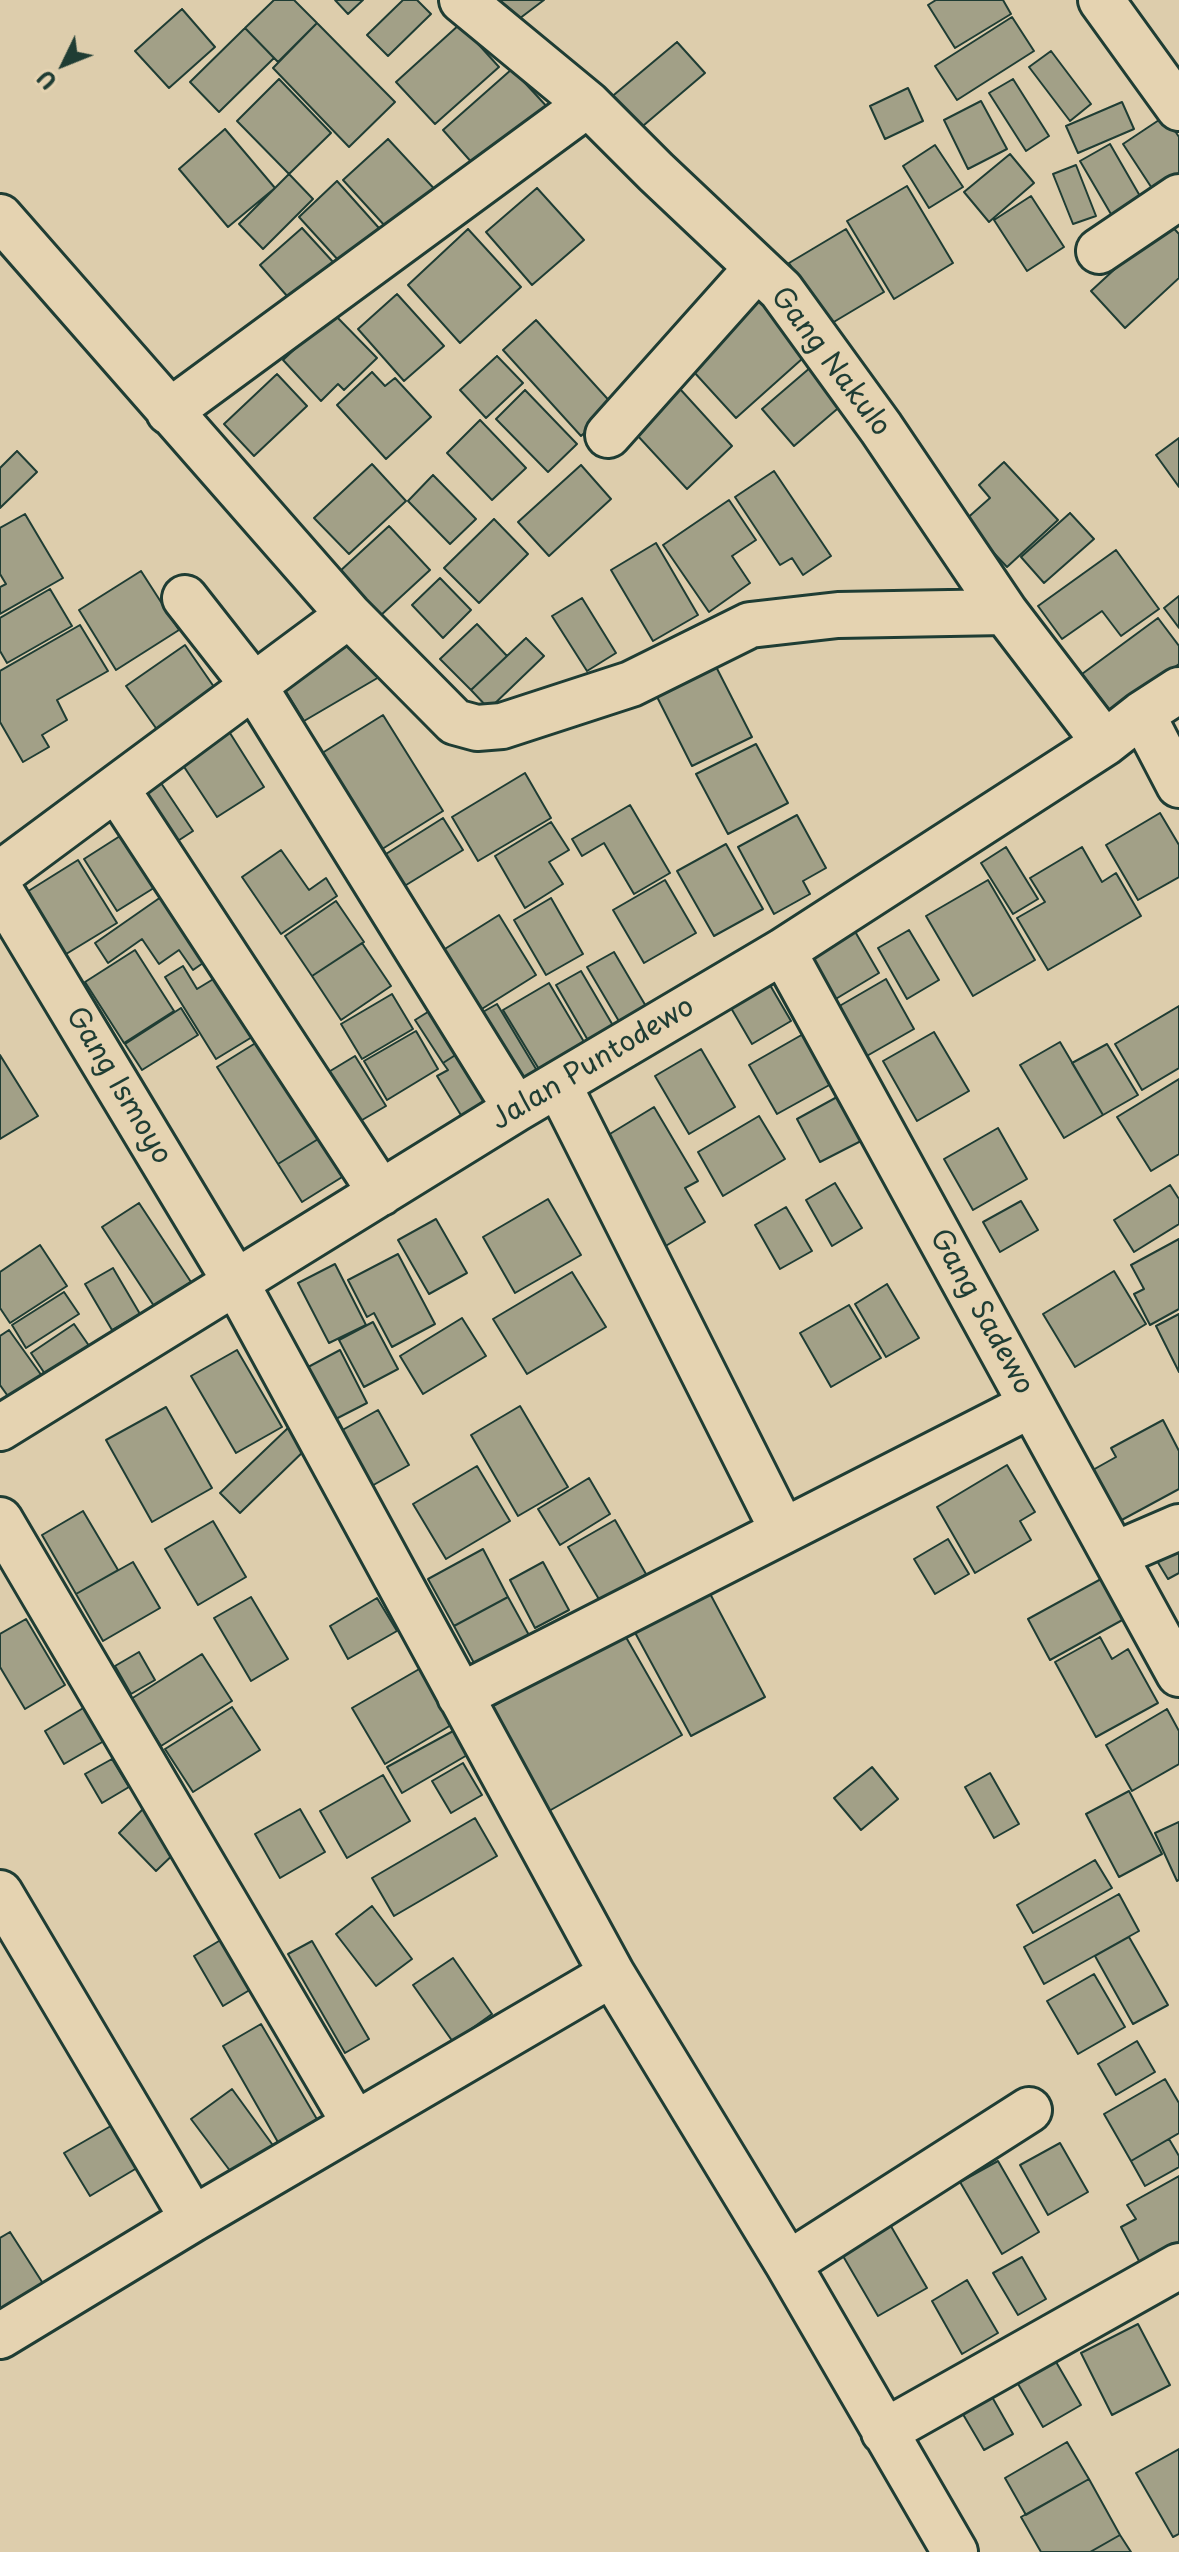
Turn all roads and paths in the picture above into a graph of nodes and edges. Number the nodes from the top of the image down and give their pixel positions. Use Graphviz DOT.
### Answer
graph roads {
  1 [pos="462,0"];
  2 [pos="1101,0"];
  3 [pos="588,104"];
  4 [pos="1179,108"];
  5 [pos="1179,197"];
  6 [pos="0,217"];
  7 [pos="1099,251"];
  8 [pos="757,268"];
  9 [pos="169,412"];
  10 [pos="608,435"];
  11 [pos="185,598"];
  12 [pos="1005,612"];
  13 [pos="349,615"];
  14 [pos="254,686"];
  15 [pos="1179,690"];
  16 [pos="1142,714"];
  17 [pos="1105,743"];
  18 [pos="1179,785"];
  19 [pos="116,788"];
  20 [pos="0,874"];
  21 [pos="0,890"];
  22 [pos="12,939"];
  23 [pos="783,951"];
  24 [pos="559,1086"];
  25 [pos="516,1109"];
  26 [pos="381,1193"];
  27 [pos="235,1281"];
  28 [pos="1031,1405"];
  29 [pos="0,1428"];
  30 [pos="0,1520"];
  31 [pos="1179,1527"];
  32 [pos="783,1531"];
  33 [pos="1114,1555"];
  34 [pos="1179,1674"];
  35 [pos="460,1696"];
  36 [pos="0,1893"];
  37 [pos="612,1974"];
  38 [pos="1029,2110"];
  39 [pos="355,2124"];
  40 [pos="193,2219"];
  41 [pos="788,2264"];
  42 [pos="1179,2266"];
  43 [pos="0,2336"];
  44 [pos="884,2432"];
  45 [pos="955,2552"];
  1 -- 3 [label="street, Gang Nakulo"];
  2 -- 4 [label="street"];
  3 -- 8 [label="street, Gang Nakulo"];
  3 -- 9 [label="street"];
  5 -- 7 [label="street"];
  6 -- 9 [label="street"];
  8 -- 10 [label="street"];
  8 -- 12 [label="street, Gang Nakulo"];
  9 -- 13 [label="street"];
  11 -- 14 [label="street"];
  12 -- 13 [label="street"];
  12 -- 17 [label="street, Gang Nakulo"];
  13 -- 14 [label="street"];
  14 -- 19 [label="street"];
  14 -- 25 [label="street"];
  15 -- 16 [label="street, Jalan Puntodewo"];
  16 -- 17 [label="street, Jalan Puntodewo"];
  16 -- 18 [label="street"];
  17 -- 23 [label="street, Jalan Puntodewo"];
  19 -- 20 [label="street"];
  19 -- 26 [label="street"];
  21 -- 22 [label="street, Gang Ismoyo"];
  22 -- 27 [label="street, Gang Ismoyo"];
  23 -- 24 [label="street, Jalan Puntodewo"];
  23 -- 28 [label="street, Gang Sadewo"];
  24 -- 25 [label="street, Jalan Puntodewo"];
  24 -- 32 [label="street"];
  25 -- 26 [label="street, Jalan Puntodewo"];
  26 -- 27 [label="street, Jalan Puntodewo"];
  27 -- 29 [label="street, Jalan Puntodewo"];
  27 -- 35 [label="street, Gang Ismoyo"];
  28 -- 32 [label="street"];
  28 -- 33 [label="street, Gang Sadewo"];
  30 -- 39 [label="street"];
  31 -- 33 [label="street"];
  32 -- 35 [label="street"];
  33 -- 34 [label="street, Gang Sadewo"];
  35 -- 37 [label="street, Gang Ismoyo"];
  36 -- 40 [label="street"];
  37 -- 39 [label="street"];
  37 -- 41 [label="street, Gang Ismoyo"];
  38 -- 41 [label="street"];
  39 -- 40 [label="street"];
  40 -- 43 [label="street"];
  41 -- 44 [label="street, Gang Ismoyo"];
  42 -- 44 [label="street"];
  44 -- 45 [label="street, Gang Ismoyo"];
}
